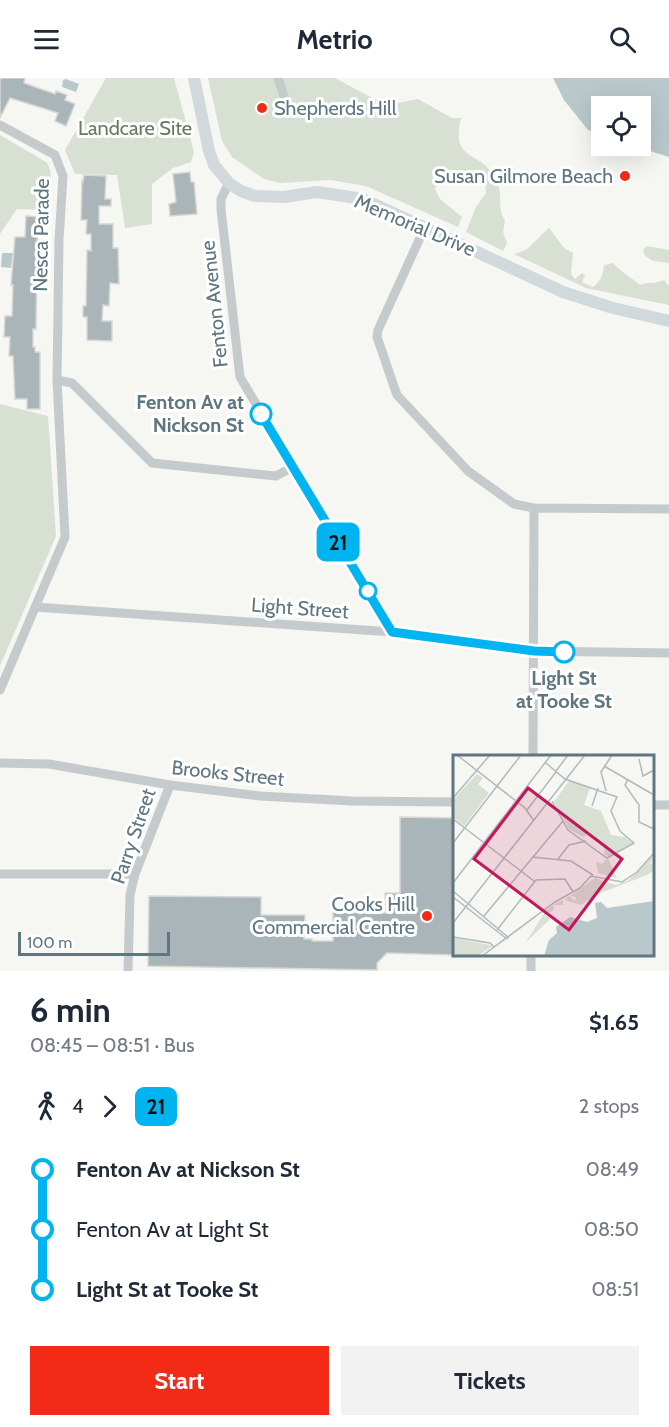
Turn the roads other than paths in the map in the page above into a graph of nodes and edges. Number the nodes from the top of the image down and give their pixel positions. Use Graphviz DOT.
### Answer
graph roads {
  1 [pos="194,78"];
  2 [pos="278,78"];
  3 [pos="285,99"];
  4 [pos="0,125"];
  5 [pos="229,183"];
  6 [pos="425,227"];
  7 [pos="669,321"];
  8 [pos="57,380"];
  9 [pos="293,467"];
  10 [pos="534,508"];
  11 [pos="669,509"];
  12 [pos="35,607"];
  13 [pos="392,632"];
  14 [pos="534,651"];
  15 [pos="669,653"];
  16 [pos="0,690"];
  17 [pos="533,755"];
  18 [pos="0,763"];
  19 [pos="170,785"];
  20 [pos="453,802"];
  21 [pos="0,874"];
  22 [pos="135,874"];
  23 [pos="128,971"];
  1 -- 5 [label="main road, Memorial Drive"];
  2 -- 3 [label="street"];
  4 -- 8 [label="street, Nesca Parade"];
  5 -- 6 [label="main road, Memorial Drive"];
  5 -- 9 [label="street, Fenton Avenue"];
  6 -- 7 [label="main road, Memorial Drive"];
  6 -- 10 [label="street"];
  8 -- 9 [label="street"];
  8 -- 12 [label="street, Nesca Parade"];
  9 -- 13 [label="street, Fenton Avenue"];
  10 -- 11 [label="street"];
  10 -- 14 [label="street"];
  12 -- 13 [label="street, Light Street"];
  12 -- 16 [label="street, Nesca Parade"];
  13 -- 14 [label="street, Light Street"];
  14 -- 15 [label="street, Light Street"];
  14 -- 17 [label="street"];
  18 -- 19 [label="street, Brooks Street"];
  19 -- 20 [label="street, Brooks Street"];
  19 -- 22 [label="street, Parry Street"];
  21 -- 22 [label="street"];
  22 -- 23 [label="street, Parry Street"];
}
